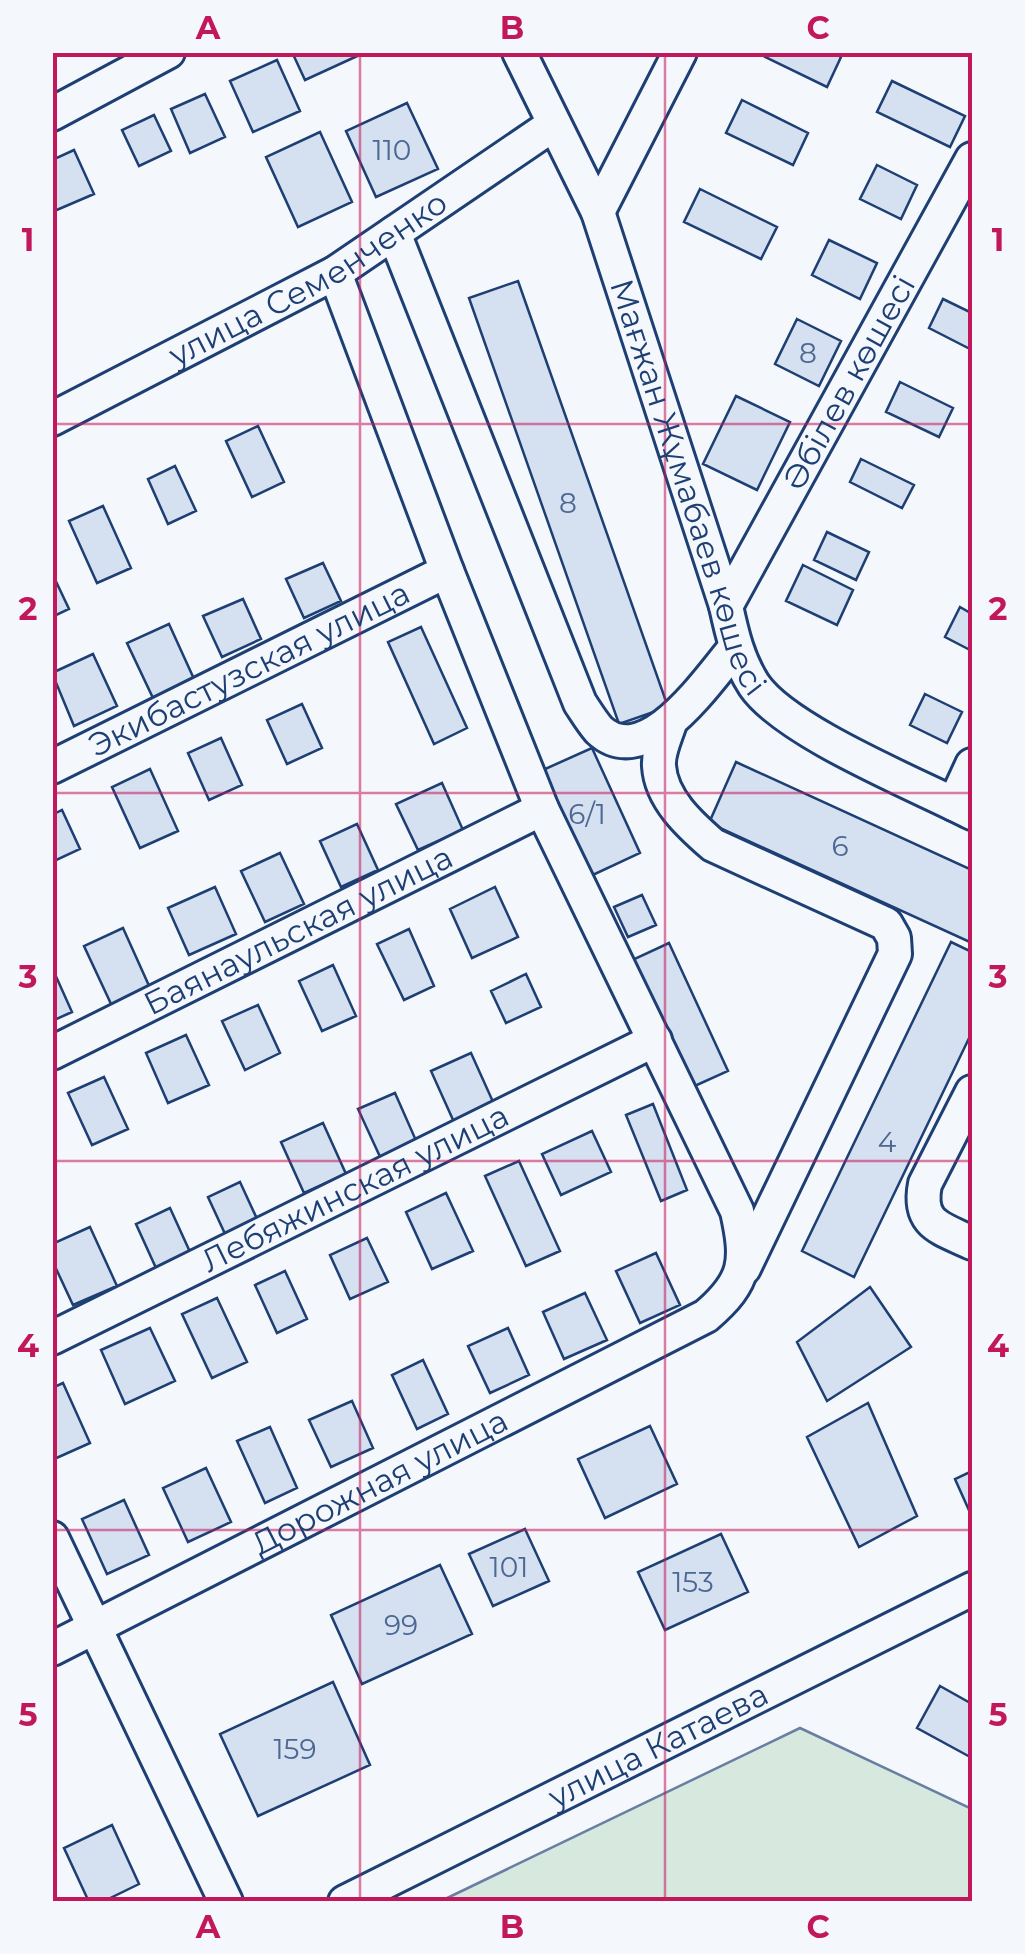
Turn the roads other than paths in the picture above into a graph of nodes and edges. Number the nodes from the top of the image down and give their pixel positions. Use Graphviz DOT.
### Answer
graph roads {
  1 [pos="168,52"];
  2 [pos="518,52"];
  3 [pos="680,52"];
  4 [pos="52,114"];
  5 [pos="554,124"];
  6 [pos="972,158"];
  7 [pos="598,212"];
  8 [pos="394,233"];
  9 [pos="336,273"];
  10 [pos="52,419"];
  11 [pos="447,571"];
  12 [pos="726,606"];
  13 [pos="735,648"];
  14 [pos="669,726"];
  15 [pos="972,765"];
  16 [pos="52,766"];
  17 [pos="963,808"];
  18 [pos="542,809"];
  19 [pos="655,1040"];
  20 [pos="52,1053"];
  21 [pos="972,1092"];
  22 [pos="972,1243"];
  23 [pos="742,1273"];
  24 [pos="52,1338"];
  25 [pos="52,1538"];
  26 [pos="972,1589"];
  27 [pos="95,1630"];
  28 [pos="52,1649"];
  29 [pos="226,1902"];
  30 [pos="345,1902"];
  1 -- 4 [label="street"];
  2 -- 5 [label="street, Мағжан Жұмабаев көшесі"];
  3 -- 7 [label="street"];
  5 -- 7 [label="street, Мағжан Жұмабаев көшесі"];
  5 -- 8 [label="street, улица Семенченко"];
  6 -- 12 [label="street, Әбілев көшесі"];
  7 -- 12 [label="street, Мағжан Жұмабаев көшесі"];
  8 -- 9 [label="street, улица Семенченко"];
  8 -- 14 [label="street"];
  9 -- 10 [label="street, улица Семенченко"];
  9 -- 11 [label="street"];
  11 -- 16 [label="street, Экибастузская улица"];
  11 -- 18 [label="street"];
  12 -- 13 [label="street, Мағжан Жұмабаев көшесі"];
  13 -- 14 [label="street"];
  13 -- 17 [label="street, Мағжан Жұмабаев көшесі"];
  14 -- 23 [label="street"];
  15 -- 17 [label="street"];
  18 -- 19 [label="street"];
  18 -- 20 [label="street, Баянаульская улица"];
  19 -- 23 [label="street"];
  19 -- 24 [label="street, Лебяжинская улица"];
  21 -- 22 [label="street"];
  23 -- 27 [label="street, Дорожная улица"];
  25 -- 27 [label="street"];
  26 -- 30 [label="street, улица Катаева"];
  27 -- 28 [label="street, Дорожная улица"];
  27 -- 29 [label="street"];
}
